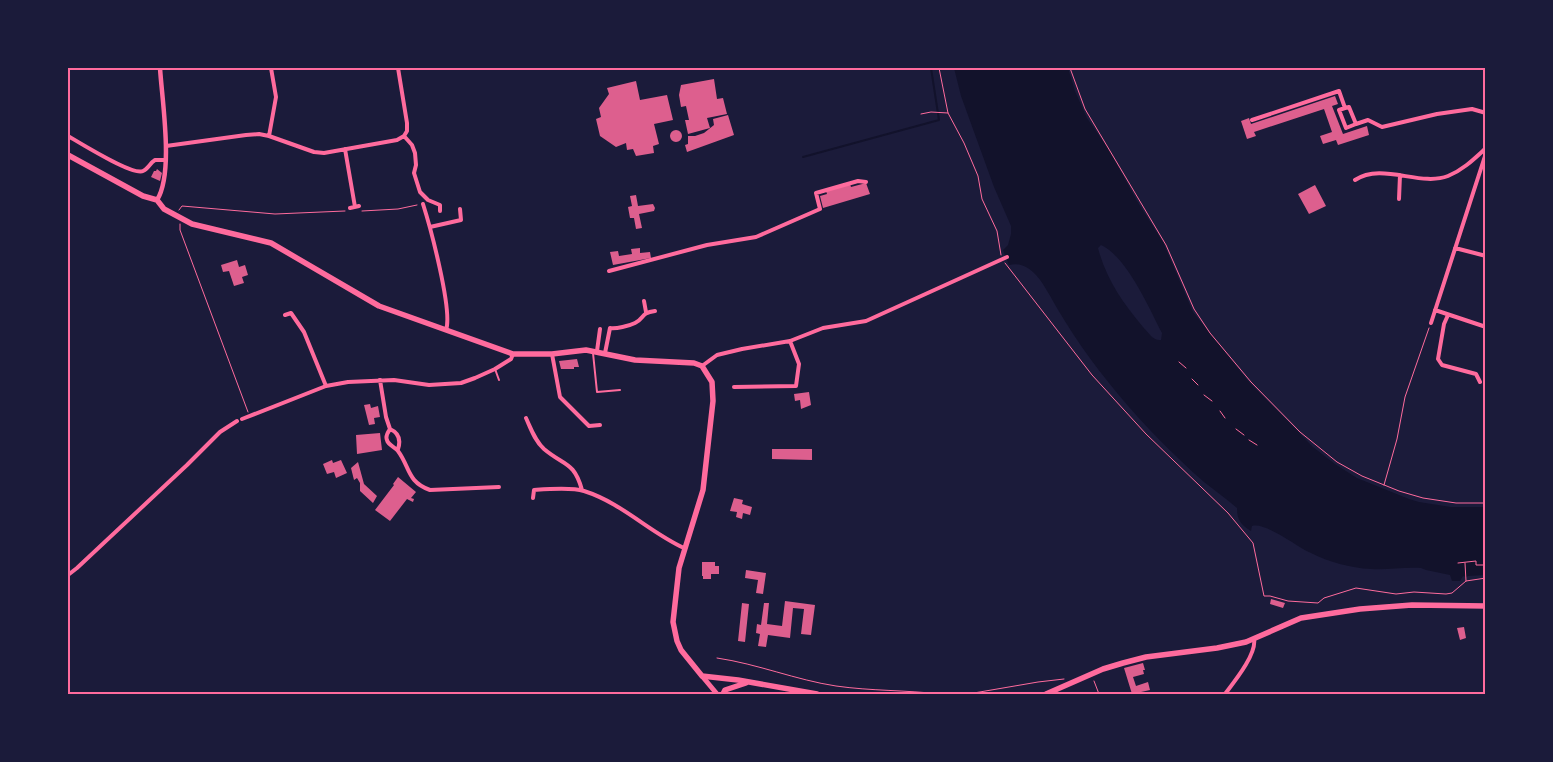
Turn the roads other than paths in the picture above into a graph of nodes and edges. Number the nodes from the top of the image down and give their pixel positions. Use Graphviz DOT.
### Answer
graph roads {
  1 [pos="160,68"];
  2 [pos="271,68"];
  3 [pos="398,68"];
  4 [pos="1345,108"];
  5 [pos="1486,113"];
  6 [pos="1252,120"];
  7 [pos="1356,124"];
  8 [pos="68,136"];
  9 [pos="269,136"];
  10 [pos="404,136"];
  11 [pos="166,146"];
  12 [pos="1486,148"];
  13 [pos="345,149"];
  14 [pos="1486,153"];
  15 [pos="68,155"];
  16 [pos="166,160"];
  17 [pos="1400,175"];
  18 [pos="1355,180"];
  19 [pos="866,182"];
  20 [pos="1399,199"];
  21 [pos="157,200"];
  22 [pos="423,204"];
  23 [pos="460,209"];
  24 [pos="349,210"];
  25 [pos="440,211"];
  26 [pos="430,227"];
  27 [pos="1455,248"];
  28 [pos="1486,256"];
  29 [pos="1005,258"];
  30 [pos="609,271"];
  31 [pos="644,301"];
  32 [pos="1435,310"];
  33 [pos="655,311"];
  34 [pos="646,312"];
  35 [pos="285,315"];
  36 [pos="1448,315"];
  37 [pos="1431,322"];
  38 [pos="1486,327"];
  39 [pos="446,330"];
  40 [pos="600,330"];
  41 [pos="790,341"];
  42 [pos="595,351"];
  43 [pos="605,353"];
  44 [pos="513,354"];
  45 [pos="552,354"];
  46 [pos="702,366"];
  47 [pos="495,369"];
  48 [pos="380,380"];
  49 [pos="499,380"];
  50 [pos="1480,382"];
  51 [pos="326,386"];
  52 [pos="734,387"];
  53 [pos="620,390"];
  54 [pos="526,418"];
  55 [pos="600,425"];
  56 [pos="390,429"];
  57 [pos="398,449"];
  58 [pos="532,484"];
  59 [pos="499,487"];
  60 [pos="534,490"];
  61 [pos="582,490"];
  62 [pos="533,498"];
  63 [pos="684,548"];
  64 [pos="68,575"];
  65 [pos="1486,606"];
  66 [pos="1254,639"];
  67 [pos="702,676"];
  68 [pos="750,682"];
  69 [pos="717,694"];
  70 [pos="723,694"];
  71 [pos="817,694"];
  72 [pos="1046,694"];
  73 [pos="1225,694"];
  1 -- 11 [label="street"];
  2 -- 9 [label="street"];
  3 -- 10 [label="street"];
  4 -- 6 [label="street"];
  4 -- 7 [label="street"];
  4 -- 7 [label="street"];
  5 -- 7 [label="street"];
  8 -- 16 [label="street"];
  9 -- 11 [label="street"];
  9 -- 13 [label="street"];
  10 -- 13 [label="street"];
  10 -- 25 [label="street"];
  11 -- 16 [label="street"];
  12 -- 17 [label="street"];
  13 -- 24 [label="street"];
  14 -- 27 [label="street"];
  15 -- 21 [label="main road"];
  16 -- 21 [label="street"];
  17 -- 18 [label="street"];
  17 -- 20 [label="street"];
  19 -- 30 [label="street"];
  21 -- 39 [label="main road"];
  22 -- 26 [label="street"];
  23 -- 26 [label="street"];
  26 -- 39 [label="street"];
  27 -- 28 [label="street"];
  27 -- 32 [label="street"];
  29 -- 41 [label="street"];
  31 -- 34 [label="street"];
  32 -- 36 [label="street"];
  32 -- 37 [label="street"];
  33 -- 34 [label="street"];
  34 -- 43 [label="street"];
  35 -- 51 [label="street"];
  36 -- 38 [label="street"];
  36 -- 50 [label="street"];
  39 -- 44 [label="main road"];
  40 -- 42 [label="street"];
  41 -- 46 [label="street"];
  41 -- 52 [label="street"];
  42 -- 43 [label="main road"];
  42 -- 45 [label="main road"];
  42 -- 53 [label="lane"];
  43 -- 46 [label="main road"];
  44 -- 45 [label="main road"];
  44 -- 47 [label="street"];
  45 -- 55 [label="street"];
  46 -- 63 [label="main road"];
  47 -- 48 [label="street"];
  47 -- 49 [label="lane"];
  48 -- 51 [label="street"];
  48 -- 56 [label="street"];
  51 -- 64 [label="street"];
  54 -- 61 [label="street"];
  56 -- 57 [label="street"];
  56 -- 57 [label="street"];
  57 -- 59 [label="street"];
  58 -- 60 [label="street"];
  60 -- 61 [label="street"];
  60 -- 62 [label="street"];
  61 -- 63 [label="street"];
  63 -- 67 [label="main road"];
  65 -- 66 [label="main road"];
  66 -- 72 [label="main road"];
  66 -- 73 [label="street"];
  67 -- 68 [label="main road"];
  67 -- 69 [label="main road"];
  68 -- 70 [label="main road"];
  68 -- 71 [label="main road"];
}
